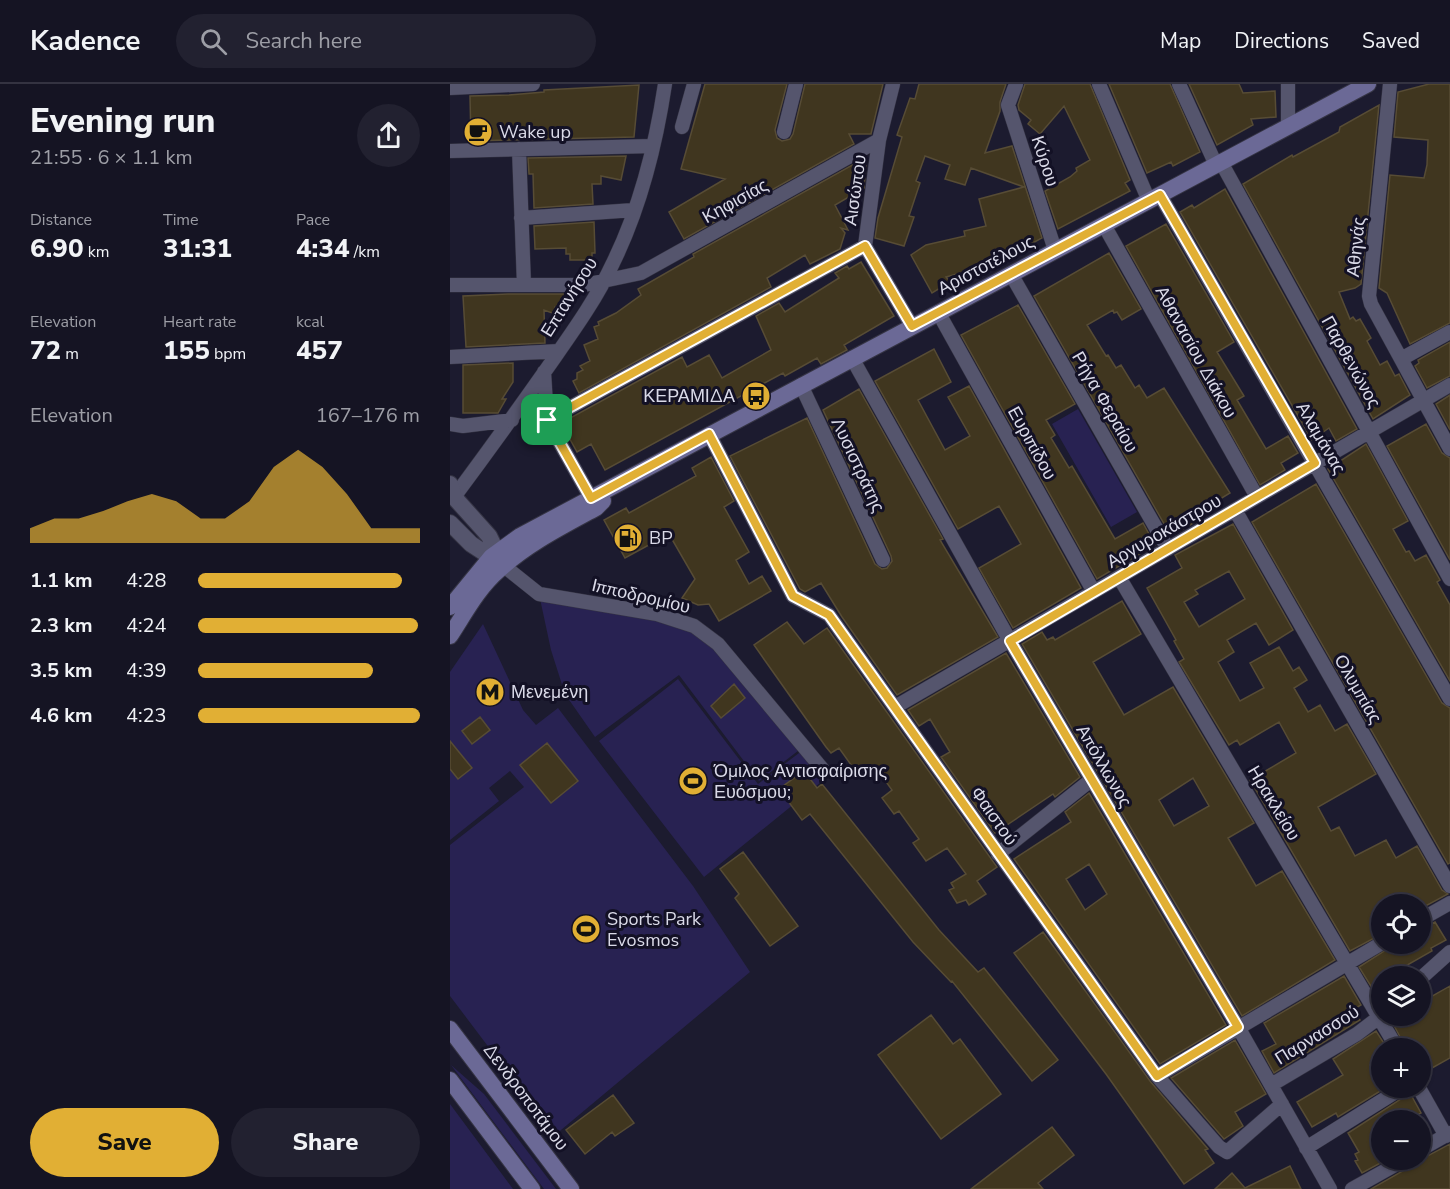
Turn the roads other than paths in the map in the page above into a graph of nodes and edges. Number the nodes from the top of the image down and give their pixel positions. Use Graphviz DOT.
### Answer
graph roads {
  1 [pos="533,84"];
  2 [pos="665,84"];
  3 [pos="694,84"];
  4 [pos="796,84"];
  5 [pos="893,84"];
  6 [pos="1016,84"];
  7 [pos="1099,84"];
  8 [pos="1179,84"];
  9 [pos="1287,84"];
  10 [pos="1368,84"];
  11 [pos="1390,84"];
  12 [pos="450,88"];
  13 [pos="682,127"];
  14 [pos="1288,127"];
  15 [pos="784,132"];
  16 [pos="879,140"];
  17 [pos="653,146"];
  18 [pos="519,149"];
  19 [pos="450,151"];
  20 [pos="1218,164"];
  21 [pos="1154,198"];
  22 [pos="634,210"];
  23 [pos="521,218"];
  24 [pos="1104,225"];
  25 [pos="865,246"];
  26 [pos="1055,250"];
  27 [pos="1011,274"];
  28 [pos="604,282"];
  29 [pos="450,285"];
  30 [pos="524,285"];
  31 [pos="939,312"];
  32 [pos="912,326"];
  33 [pos="1450,332"];
  34 [pos="559,351"];
  35 [pos="450,357"];
  36 [pos="852,358"];
  37 [pos="1401,359"];
  38 [pos="544,372"];
  39 [pos="801,385"];
  40 [pos="1450,385"];
  41 [pos="1423,401"];
  42 [pos="512,420"];
  43 [pos="547,420"];
  44 [pos="450,424"];
  45 [pos="1369,432"];
  46 [pos="709,434"];
  47 [pos="1450,449"];
  48 [pos="1315,463"];
  49 [pos="622,480"];
  50 [pos="452,495"];
  51 [pos="1257,497"];
  52 [pos="591,498"];
  53 [pos="1235,510"];
  54 [pos="450,523"];
  55 [pos="1168,549"];
  56 [pos="497,558"];
  57 [pos="883,560"];
  58 [pos="1119,577"];
  59 [pos="1450,579"];
  60 [pos="1094,592"];
  61 [pos="450,607"];
  62 [pos="450,636"];
  63 [pos="1010,641"];
  64 [pos="1450,699"];
  65 [pos="895,707"];
  66 [pos="824,771"];
  67 [pos="1091,780"];
  68 [pos="998,854"];
  69 [pos="1450,886"];
  70 [pos="1450,903"];
  71 [pos="1431,914"];
  72 [pos="1371,949"];
  73 [pos="1450,952"];
  74 [pos="1348,963"];
  75 [pos="1431,969"];
  76 [pos="1371,1000"];
  77 [pos="1371,1024"];
  78 [pos="1238,1027"];
  79 [pos="450,1029"];
  80 [pos="1157,1076"];
  81 [pos="450,1080"];
  82 [pos="1271,1085"];
  83 [pos="1386,1098"];
  84 [pos="1425,1098"];
  85 [pos="1282,1104"];
  86 [pos="1448,1135"];
  87 [pos="1431,1144"];
  88 [pos="1306,1148"];
  89 [pos="1386,1170"];
  90 [pos="532,1189"];
  91 [pos="571,1189"];
  92 [pos="1330,1189"];
  93 [pos="1352,1189"];
  1 -- 12 [label="street"];
  2 -- 17 [label="street, Επτανήσου"];
  3 -- 13 [label="street"];
  4 -- 15 [label="street"];
  5 -- 16 [label="street, Αισώπου"];
  6 -- 26 [label="street, Κύρου"];
  7 -- 21 [label="street, Αλαμάνας"];
  8 -- 20 [label="street, Παρθενώνος"];
  9 -- 14 [label="street"];
  10 -- 14 [label="main road, Αριστοτέλους"];
  11 -- 37 [label="street, Αθηνάς"];
  14 -- 20 [label="main road, Αριστοτέλους"];
  16 -- 25 [label="street, Αισώπου"];
  16 -- 28 [label="street, Κηφισίας"];
  17 -- 18 [label="street"];
  17 -- 22 [label="street, Επτανήσου"];
  18 -- 19 [label="street"];
  18 -- 23 [label="street"];
  20 -- 21 [label="main road, Αριστοτέλους"];
  20 -- 45 [label="street, Παρθενώνος"];
  21 -- 24 [label="main road, Αριστοτέλους"];
  21 -- 48 [label="street, Αλαμάνας"];
  22 -- 23 [label="street"];
  22 -- 28 [label="street, Επτανήσου"];
  23 -- 30 [label="street"];
  24 -- 26 [label="main road, Αριστοτέλους"];
  24 -- 51 [label="street, Αθανασίου Διάκου"];
  25 -- 32 [label="street, Αισώπου"];
  25 -- 43 [label="street"];
  26 -- 27 [label="main road, Αριστοτέλους"];
  27 -- 31 [label="main road, Αριστοτέλους"];
  27 -- 55 [label="street, Ρήγα Φεραίου"];
  28 -- 30 [label="street, Κηφισίας"];
  28 -- 34 [label="street, Επτανήσου"];
  29 -- 30 [label="street, Κηφισίας"];
  31 -- 32 [label="main road, Αριστοτέλους"];
  31 -- 60 [label="street, Ευριπίδου"];
  32 -- 36 [label="main road, Αριστοτέλους"];
  33 -- 37 [label="street"];
  34 -- 35 [label="street"];
  34 -- 38 [label="street, Επτανήσου"];
  36 -- 39 [label="main road, Αριστοτέλους"];
  36 -- 63 [label="street, Απόλλωνος"];
  37 -- 41 [label="street, Αθηνάς"];
  38 -- 42 [label="street, Επτανήσου"];
  38 -- 43 [label="street"];
  39 -- 46 [label="main road, Αριστοτέλους"];
  39 -- 57 [label="street, Λυσιστράτης"];
  40 -- 41 [label="street, Αργυροκάστρου"];
  41 -- 45 [label="street, Αργυροκάστρου"];
  41 -- 47 [label="street, Αθηνάς"];
  42 -- 44 [label="street"];
  42 -- 50 [label="street, Επτανήσου"];
  43 -- 52 [label="street"];
  45 -- 48 [label="street, Αργυροκάστρου"];
  45 -- 59 [label="street, Παρθενώνος"];
  46 -- 49 [label="main road, Αριστοτέλους"];
  46 -- 65 [label="street, Φαιστού"];
  48 -- 51 [label="street, Αργυροκάστρου"];
  48 -- 64 [label="street, Αλαμάνας"];
  49 -- 52 [label="main road, Αριστοτέλους"];
  49 -- 56 [label="main road, Αριστοτέλους"];
  50 -- 56 [label="street"];
  51 -- 53 [label="street, Αργυροκάστρου"];
  52 -- 56 [label="main road, Αριστοτέλους"];
  53 -- 55 [label="street, Αργυροκάστρου"];
  53 -- 69 [label="street, Ολυμπίας"];
  54 -- 56 [label="street"];
  55 -- 58 [label="street, Αργυροκάστρου"];
  56 -- 61 [label="main road, Αριστοτέλους"];
  56 -- 62 [label="main road, Αριστοτέλους"];
  56 -- 66 [label="street, Ιπποδρομίου"];
  58 -- 60 [label="street, Αργυροκάστρου"];
  58 -- 74 [label="street, Ηρακλείου"];
  60 -- 63 [label="street, Αργυροκάστρου"];
  63 -- 65 [label="street, Αργυροκάστρου"];
  63 -- 67 [label="street, Απόλλωνος"];
  65 -- 68 [label="street, Φαιστού"];
  67 -- 68 [label="street"];
  67 -- 78 [label="street, Απόλλωνος"];
  68 -- 80 [label="street, Φαιστού"];
  70 -- 71 [label="street"];
  72 -- 74 [label="street"];
  73 -- 75 [label="street"];
  74 -- 76 [label="street, Ηρακλείου"];
  74 -- 78 [label="street"];
  77 -- 82 [label="street, Παρνασσού"];
  78 -- 80 [label="street"];
  78 -- 82 [label="street, Απόλλωνος"];
  79 -- 91 [label="main road, Δενδροποτάμου"];
  80 -- 85 [label="street, Φαιστού"];
  81 -- 90 [label="main road"];
  82 -- 85 [label="street, Απόλλωνος"];
  83 -- 88 [label="street"];
  84 -- 86 [label="street"];
  85 -- 88 [label="street, Απόλλωνος"];
  86 -- 87 [label="street"];
  88 -- 92 [label="street, Απόλλωνος"];
  89 -- 93 [label="street"];
}
